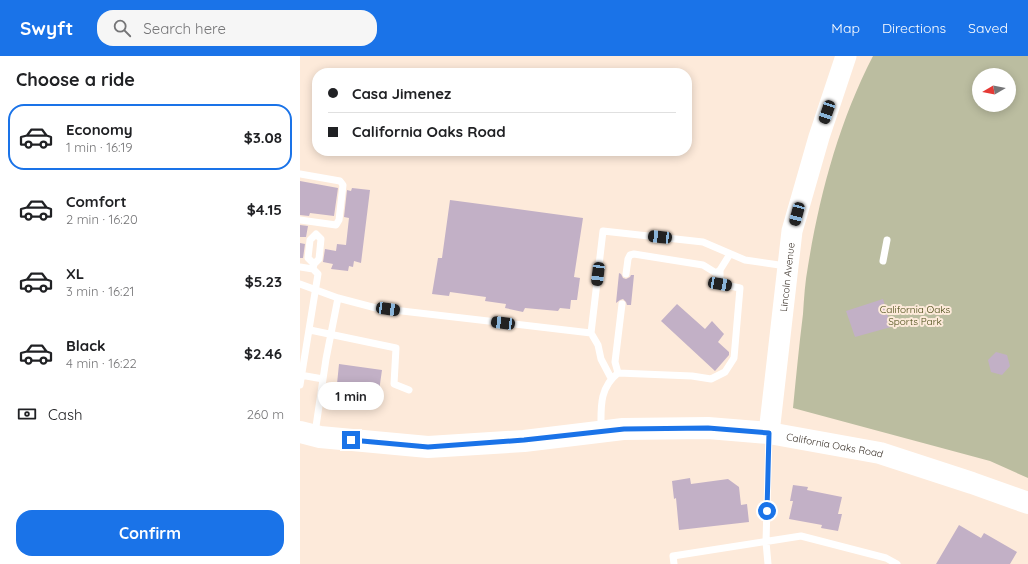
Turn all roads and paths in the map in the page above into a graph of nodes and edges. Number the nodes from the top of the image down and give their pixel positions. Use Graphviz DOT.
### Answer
graph roads {
  1 [pos="846,56"];
  2 [pos="300,174"];
  3 [pos="300,220"];
  4 [pos="317,222"];
  5 [pos="316,234"];
  6 [pos="887,240"];
  7 [pos="730,254"];
  8 [pos="883,261"];
  9 [pos="313,266"];
  10 [pos="788,266"];
  11 [pos="300,267"];
  12 [pos="720,270"];
  13 [pos="626,274"];
  14 [pos="300,284"];
  15 [pos="316,290"];
  16 [pos="338,298"];
  17 [pos="622,304"];
  18 [pos="310,330"];
  19 [pos="591,333"];
  20 [pos="331,335"];
  21 [pos="618,373"];
  22 [pos="301,375"];
  23 [pos="611,378"];
  24 [pos="323,379"];
  25 [pos="300,385"];
  26 [pos="409,390"];
  27 [pos="602,431"];
  28 [pos="769,433"];
  29 [pos="307,434"];
  30 [pos="1028,503"];
  31 [pos="766,542"];
  32 [pos="674,564"];
  33 [pos="768,564"];
  34 [pos="897,564"];
  1 -- 10 [label="street, Lincoln Avenue"];
  2 -- 4 [label="lane"];
  3 -- 4 [label="lane"];
  4 -- 5 [label="lane"];
  5 -- 9 [label="lane"];
  5 -- 9 [label="lane"];
  6 -- 8 [label="lane"];
  7 -- 10 [label="lane"];
  7 -- 12 [label="lane"];
  7 -- 19 [label="lane"];
  9 -- 11 [label="lane"];
  9 -- 15 [label="lane"];
  10 -- 28 [label="street, Lincoln Avenue"];
  12 -- 13 [label="lane"];
  12 -- 21 [label="lane"];
  14 -- 15 [label="lane"];
  15 -- 16 [label="lane"];
  15 -- 18 [label="lane"];
  16 -- 19 [label="lane"];
  16 -- 20 [label="lane"];
  17 -- 21 [label="lane"];
  18 -- 20 [label="lane"];
  18 -- 22 [label="lane"];
  19 -- 23 [label="lane"];
  20 -- 24 [label="lane"];
  20 -- 26 [label="lane"];
  21 -- 23 [label="lane"];
  22 -- 24 [label="lane"];
  22 -- 25 [label="lane"];
  23 -- 27 [label="lane"];
  24 -- 29 [label="lane"];
  27 -- 28 [label="main road, California Oaks Road"];
  27 -- 29 [label="main road, California Oaks Road"];
  28 -- 30 [label="main road, California Oaks Road"];
  28 -- 31 [label="lane"];
  31 -- 32 [label="lane"];
  31 -- 33 [label="lane"];
  31 -- 34 [label="lane"];
}
